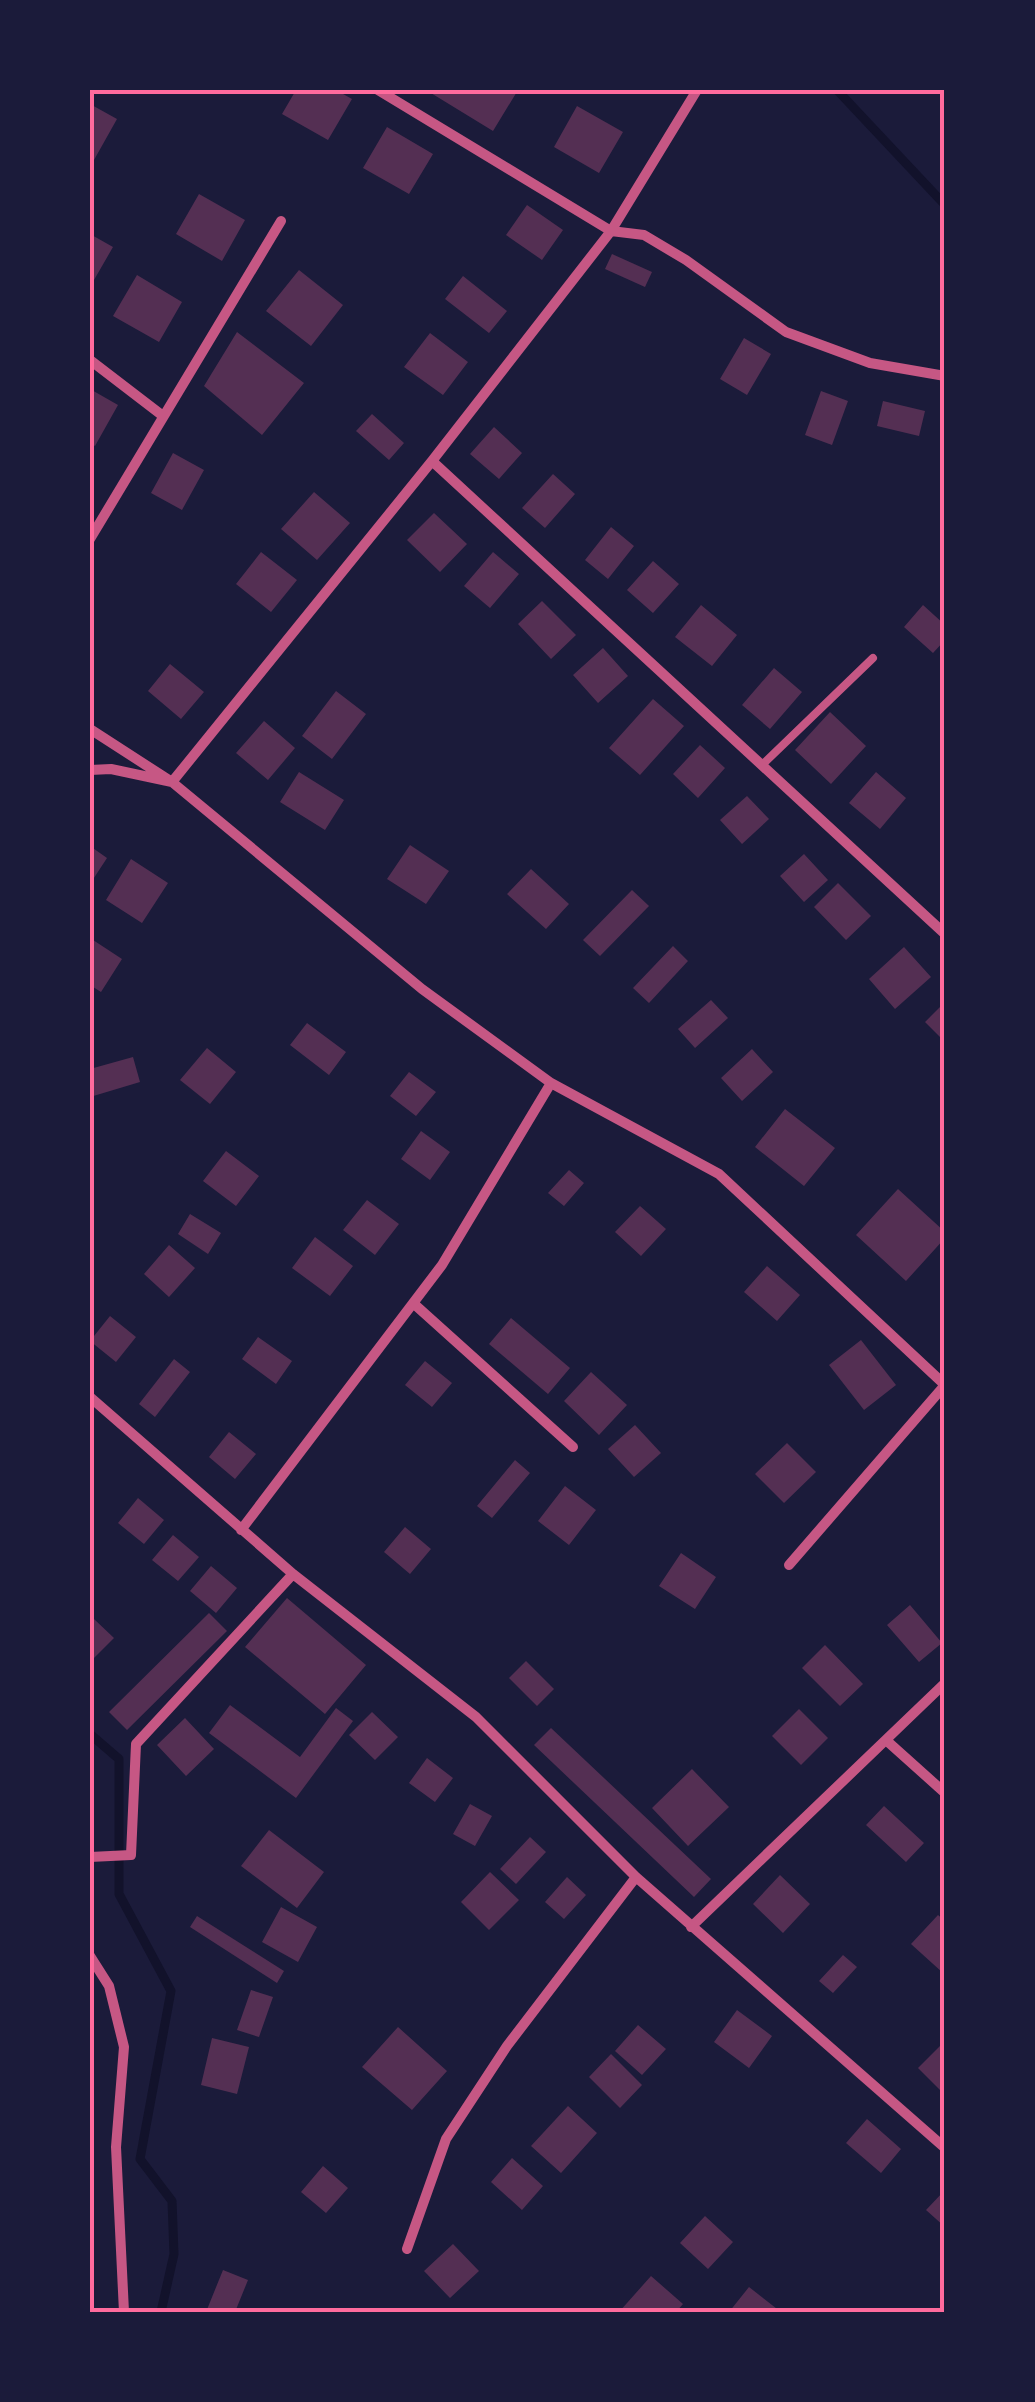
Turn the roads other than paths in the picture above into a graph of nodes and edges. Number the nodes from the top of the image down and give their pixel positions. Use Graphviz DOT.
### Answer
graph roads {
  1 [pos="378,90"];
  2 [pos="696,90"];
  3 [pos="281,221"];
  4 [pos="611,231"];
  5 [pos="90,360"];
  6 [pos="945,376"];
  7 [pos="163,416"];
  8 [pos="432,462"];
  9 [pos="90,539"];
  10 [pos="873,658"];
  11 [pos="90,729"];
  12 [pos="762,765"];
  13 [pos="90,770"];
  14 [pos="172,782"];
  15 [pos="945,934"];
  16 [pos="551,1084"];
  17 [pos="413,1303"];
  18 [pos="945,1385"];
  19 [pos="90,1398"];
  20 [pos="572,1447"];
  21 [pos="241,1530"];
  22 [pos="789,1565"];
  23 [pos="293,1574"];
  24 [pos="945,1683"];
  25 [pos="886,1740"];
  26 [pos="945,1793"];
  27 [pos="92,1856"];
  28 [pos="636,1878"];
  29 [pos="691,1928"];
  30 [pos="90,1956"];
  31 [pos="945,2148"];
  32 [pos="408,2250"];
  33 [pos="124,2312"];
  1 -- 4 [label="street"];
  2 -- 4 [label="street"];
  3 -- 7 [label="street"];
  4 -- 6 [label="street"];
  4 -- 8 [label="street"];
  5 -- 7 [label="street"];
  7 -- 9 [label="street"];
  8 -- 12 [label="street"];
  8 -- 14 [label="street"];
  10 -- 12 [label="lane"];
  11 -- 14 [label="street"];
  12 -- 15 [label="street"];
  13 -- 14 [label="street"];
  14 -- 16 [label="street"];
  16 -- 17 [label="street"];
  16 -- 18 [label="street"];
  17 -- 20 [label="street"];
  17 -- 21 [label="street"];
  18 -- 22 [label="street"];
  19 -- 21 [label="street"];
  21 -- 23 [label="street"];
  23 -- 27 [label="street"];
  23 -- 28 [label="street"];
  24 -- 25 [label="street"];
  25 -- 26 [label="street"];
  25 -- 29 [label="street"];
  28 -- 29 [label="street"];
  28 -- 32 [label="street"];
  29 -- 31 [label="street"];
  30 -- 33 [label="street"];
}
